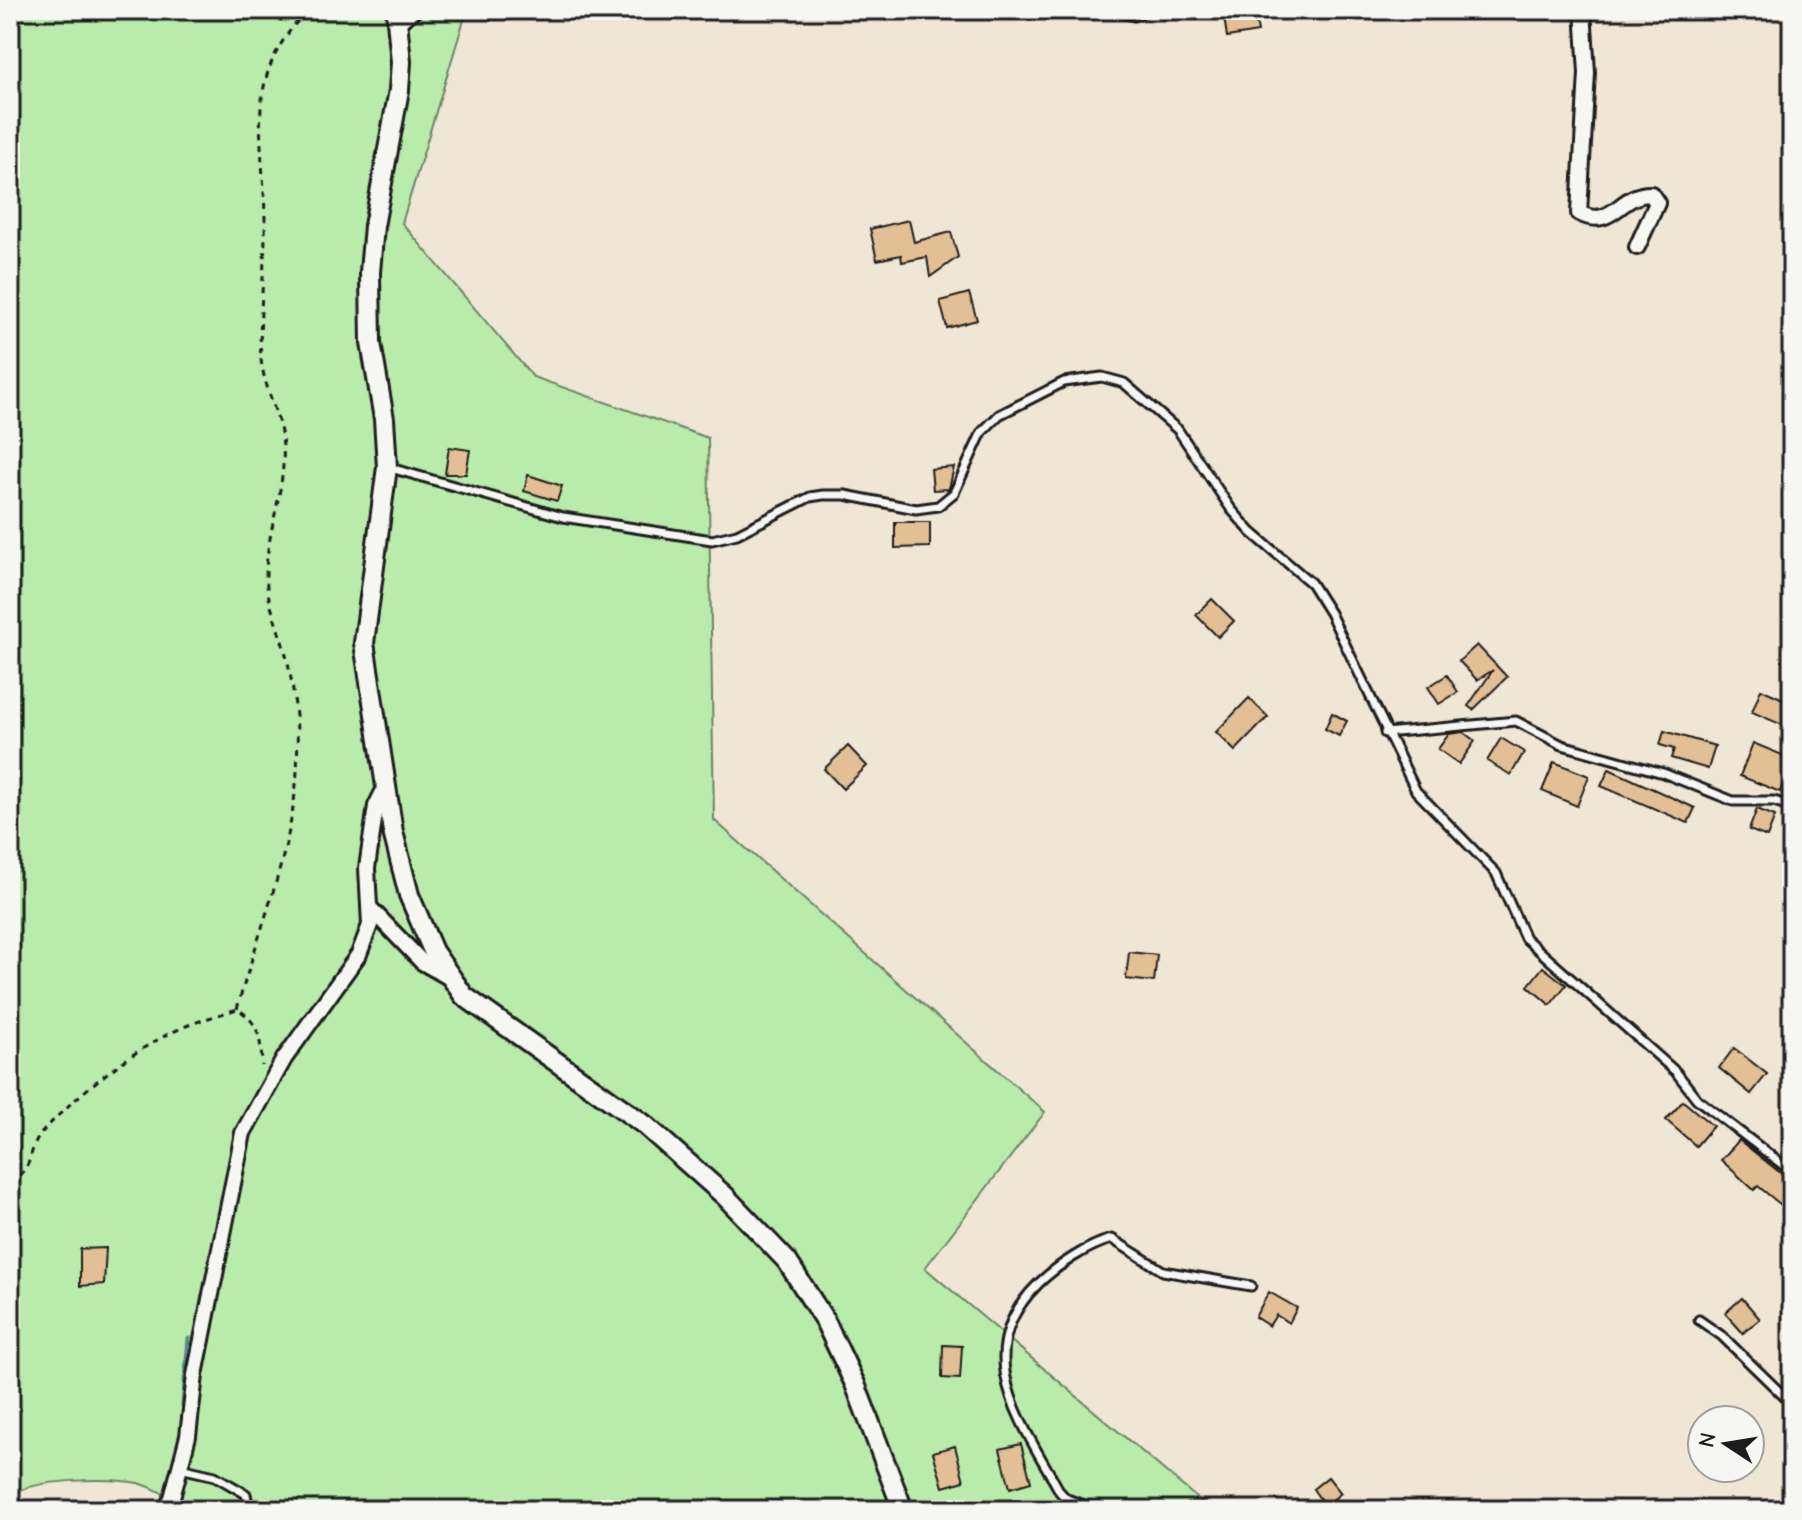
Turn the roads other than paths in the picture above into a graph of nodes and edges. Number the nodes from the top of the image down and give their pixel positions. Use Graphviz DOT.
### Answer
graph roads {
  1 [pos="414,10"];
  2 [pos="1114,10"];
  3 [pos="1147,10"];
  4 [pos="1583,10"];
  5 [pos="397,16"];
  6 [pos="1637,247"];
  7 [pos="387,467"];
  8 [pos="1385,733"];
  9 [pos="386,786"];
  10 [pos="1792,807"];
  11 [pos="371,909"];
  12 [pos="450,978"];
  13 [pos="1792,1172"];
  14 [pos="1251,1286"];
  15 [pos="1699,1320"];
  16 [pos="1792,1404"];
  17 [pos="180,1468"];
  18 [pos="165,1510"];
  19 [pos="249,1510"];
  20 [pos="903,1510"];
  21 [pos="1098,1510"];
  1 -- 5 [label="street"];
  2 -- 3 [label="lane"];
  4 -- 6 [label="street"];
  5 -- 7 [label="street"];
  7 -- 8 [label="lane"];
  7 -- 9 [label="street"];
  8 -- 10 [label="lane"];
  8 -- 13 [label="lane"];
  9 -- 11 [label="street"];
  9 -- 12 [label="street"];
  11 -- 12 [label="street"];
  11 -- 17 [label="street"];
  12 -- 20 [label="street"];
  14 -- 21 [label="lane"];
  15 -- 16 [label="lane"];
  17 -- 18 [label="street"];
  17 -- 19 [label="lane"];
}
